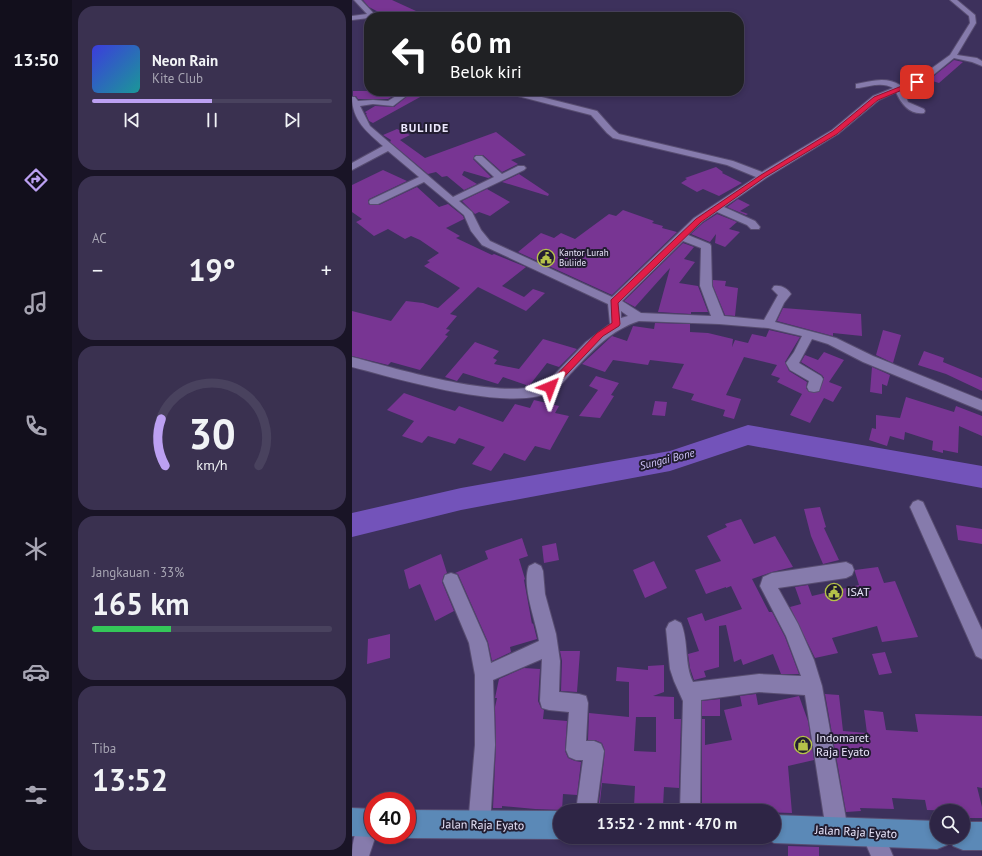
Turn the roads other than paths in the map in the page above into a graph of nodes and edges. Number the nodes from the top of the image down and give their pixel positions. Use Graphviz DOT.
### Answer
graph roads {
  1 [pos="357,0"];
  2 [pos="953,0"];
  3 [pos="369,12"];
  4 [pos="364,15"];
  5 [pos="352,17"];
  6 [pos="953,56"];
  7 [pos="982,64"];
  8 [pos="859,86"];
  9 [pos="898,88"];
  10 [pos="402,96"];
  11 [pos="527,96"];
  12 [pos="354,105"];
  13 [pos="921,111"];
  14 [pos="389,147"];
  15 [pos="479,158"];
  16 [pos="352,167"];
  17 [pos="521,168"];
  18 [pos="763,176"];
  19 [pos="500,177"];
  20 [pos="424,178"];
  21 [pos="379,189"];
  22 [pos="390,195"];
  23 [pos="452,201"];
  24 [pos="374,202"];
  25 [pos="717,208"];
  26 [pos="755,227"];
  27 [pos="681,236"];
  28 [pos="778,290"];
  29 [pos="614,302"];
  30 [pos="639,317"];
  31 [pos="719,320"];
  32 [pos="616,324"];
  33 [pos="768,324"];
  34 [pos="808,334"];
  35 [pos="352,362"];
  36 [pos="814,386"];
  37 [pos="982,406"];
  38 [pos="918,507"];
  39 [pos="846,570"];
  40 [pos="536,571"];
  41 [pos="451,580"];
  42 [pos="675,629"];
  43 [pos="549,646"];
  44 [pos="982,650"];
  45 [pos="484,675"];
  46 [pos="812,686"];
  47 [pos="689,692"];
  48 [pos="587,804"];
  49 [pos="690,804"];
  50 [pos="416,824"];
  51 [pos="479,824"];
  52 [pos="553,825"];
  53 [pos="364,828"];
  54 [pos="781,829"];
  55 [pos="837,830"];
  56 [pos="930,836"];
  57 [pos="970,836"];
  58 [pos="982,836"];
  59 [pos="877,844"];
  60 [pos="358,856"];
  1 -- 3 [label="street"];
  2 -- 6 [label="street"];
  4 -- 5 [label="street"];
  6 -- 7 [label="street"];
  6 -- 9 [label="street"];
  8 -- 9 [label="street"];
  9 -- 13 [label="street"];
  9 -- 18 [label="street"];
  10 -- 12 [label="street"];
  11 -- 18 [label="street"];
  12 -- 14 [label="street"];
  14 -- 16 [label="street"];
  14 -- 20 [label="street"];
  15 -- 19 [label="street"];
  17 -- 19 [label="street"];
  18 -- 25 [label="street"];
  19 -- 23 [label="street"];
  20 -- 22 [label="street"];
  20 -- 23 [label="street"];
  21 -- 22 [label="street"];
  22 -- 24 [label="street"];
  23 -- 29 [label="street"];
  25 -- 26 [label="street"];
  25 -- 27 [label="street"];
  27 -- 29 [label="street"];
  27 -- 31 [label="street"];
  28 -- 33 [label="street"];
  29 -- 30 [label="street"];
  29 -- 32 [label="street"];
  30 -- 31 [label="street"];
  30 -- 32 [label="street"];
  31 -- 33 [label="street"];
  32 -- 35 [label="street"];
  33 -- 34 [label="street"];
  34 -- 36 [label="street"];
  34 -- 37 [label="street"];
  38 -- 44 [label="street"];
  39 -- 46 [label="street"];
  40 -- 43 [label="street"];
  41 -- 45 [label="street"];
  42 -- 47 [label="street"];
  43 -- 45 [label="street"];
  43 -- 48 [label="street"];
  45 -- 51 [label="street"];
  46 -- 47 [label="street"];
  46 -- 55 [label="street"];
  47 -- 49 [label="street"];
  50 -- 51 [label="main road, Jalan Raja Eyato"];
  51 -- 52 [label="main road, Jalan Raja Eyato"];
  53 -- 60 [label="street"];
  54 -- 55 [label="main road, Jalan Raja Eyato"];
  55 -- 59 [label="main road, Jalan Raja Eyato"];
  56 -- 59 [label="main road, Jalan Raja Eyato"];
  57 -- 58 [label="main road"];
}
